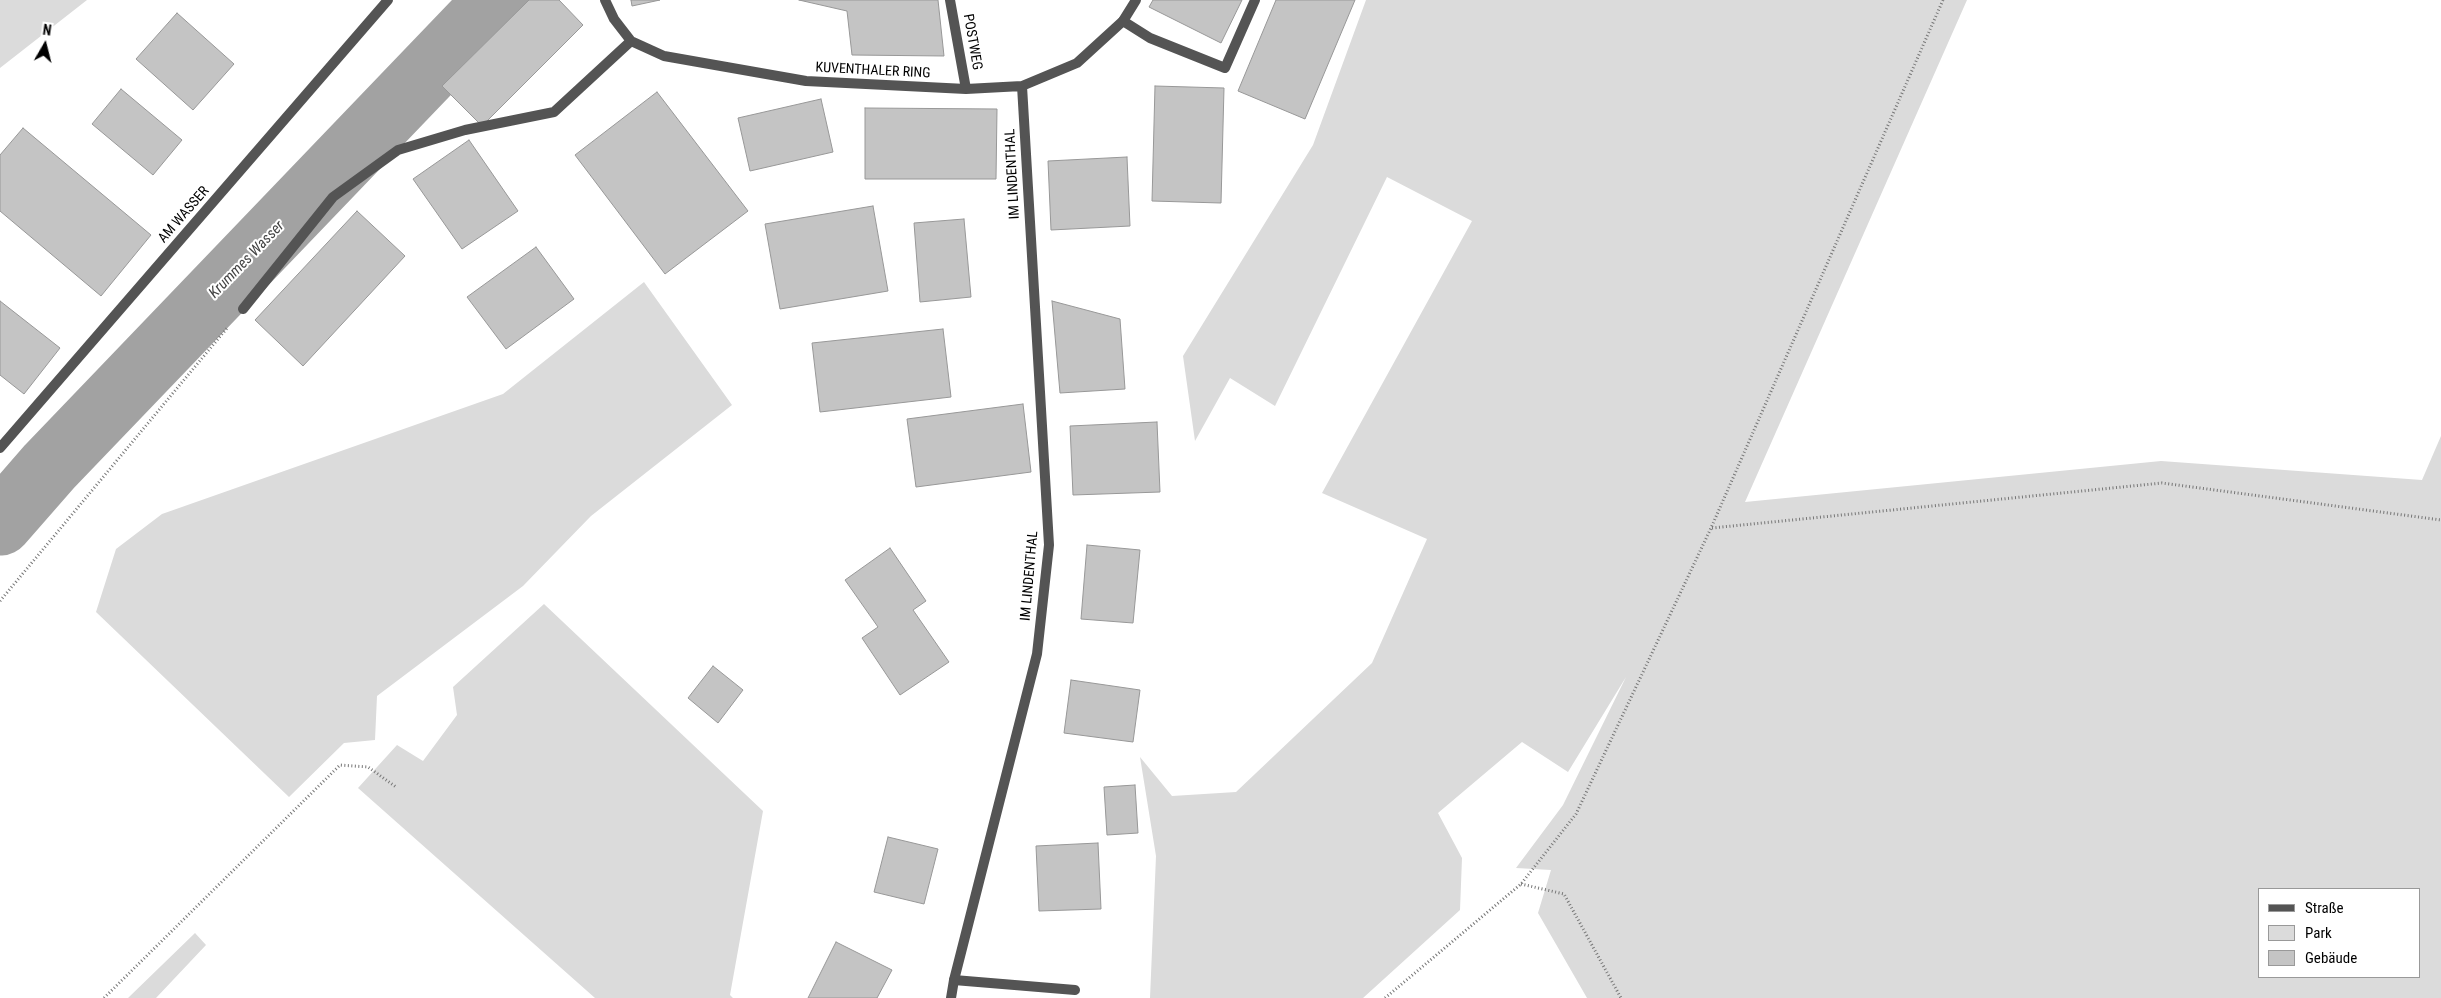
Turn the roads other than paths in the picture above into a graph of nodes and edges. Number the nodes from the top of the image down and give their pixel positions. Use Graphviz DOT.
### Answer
graph roads {
  1 [pos="388,0"];
  2 [pos="605,0"];
  3 [pos="950,0"];
  4 [pos="1136,0"];
  5 [pos="1255,0"];
  6 [pos="1123,21"];
  7 [pos="631,41"];
  8 [pos="1022,86"];
  9 [pos="966,89"];
  10 [pos="243,310"];
  11 [pos="0,448"];
  12 [pos="954,980"];
  13 [pos="1075,990"];
  14 [pos="951,998"];
  1 -- 11 [label="street, AM WASSER"];
  2 -- 7 [label="street, KUVENTHALER RING"];
  3 -- 9 [label="street, POSTWEG"];
  4 -- 6 [label="street, KUVENTHALER RING"];
  5 -- 6 [label="street"];
  6 -- 8 [label="street, KUVENTHALER RING"];
  7 -- 9 [label="street, KUVENTHALER RING"];
  7 -- 10 [label="street"];
  8 -- 9 [label="street, KUVENTHALER RING"];
  8 -- 12 [label="street, IM LINDENTHAL"];
  12 -- 13 [label="street"];
  12 -- 14 [label="street, IM LINDENTHAL"];
}
